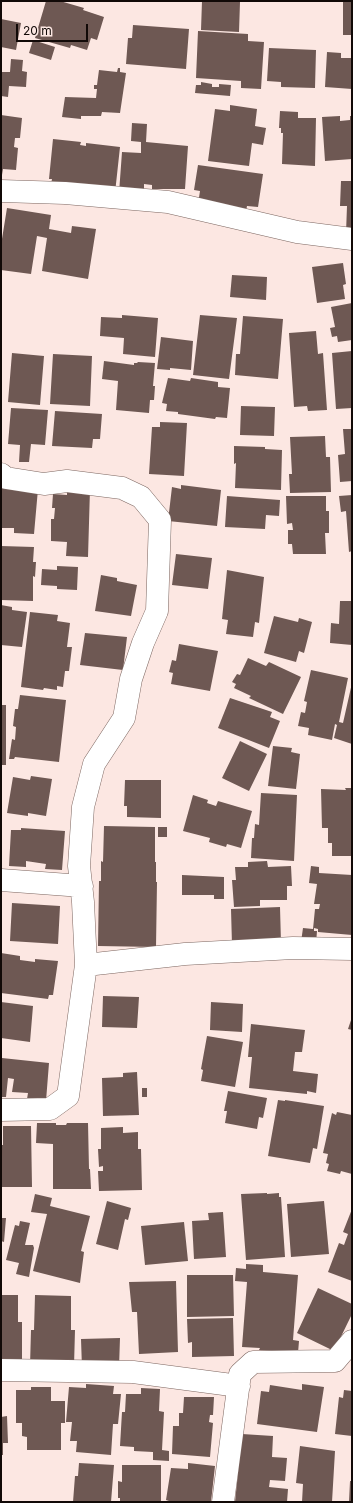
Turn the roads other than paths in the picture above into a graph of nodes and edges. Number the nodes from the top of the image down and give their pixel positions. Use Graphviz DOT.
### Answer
graph roads {
  1 [pos="1,191"];
  2 [pos="352,239"];
  3 [pos="1,474"];
  4 [pos="1,880"];
  5 [pos="82,886"];
  6 [pos="352,949"];
  7 [pos="86,965"];
  8 [pos="1,1110"];
  9 [pos="352,1341"];
  10 [pos="1,1370"];
  11 [pos="239,1386"];
  12 [pos="223,1502"];
  1 -- 2 [label="street"];
  3 -- 5 [label="street"];
  4 -- 5 [label="street"];
  5 -- 7 [label="street"];
  6 -- 7 [label="street"];
  7 -- 8 [label="street"];
  9 -- 11 [label="street"];
  10 -- 11 [label="street"];
  11 -- 12 [label="street"];
}
